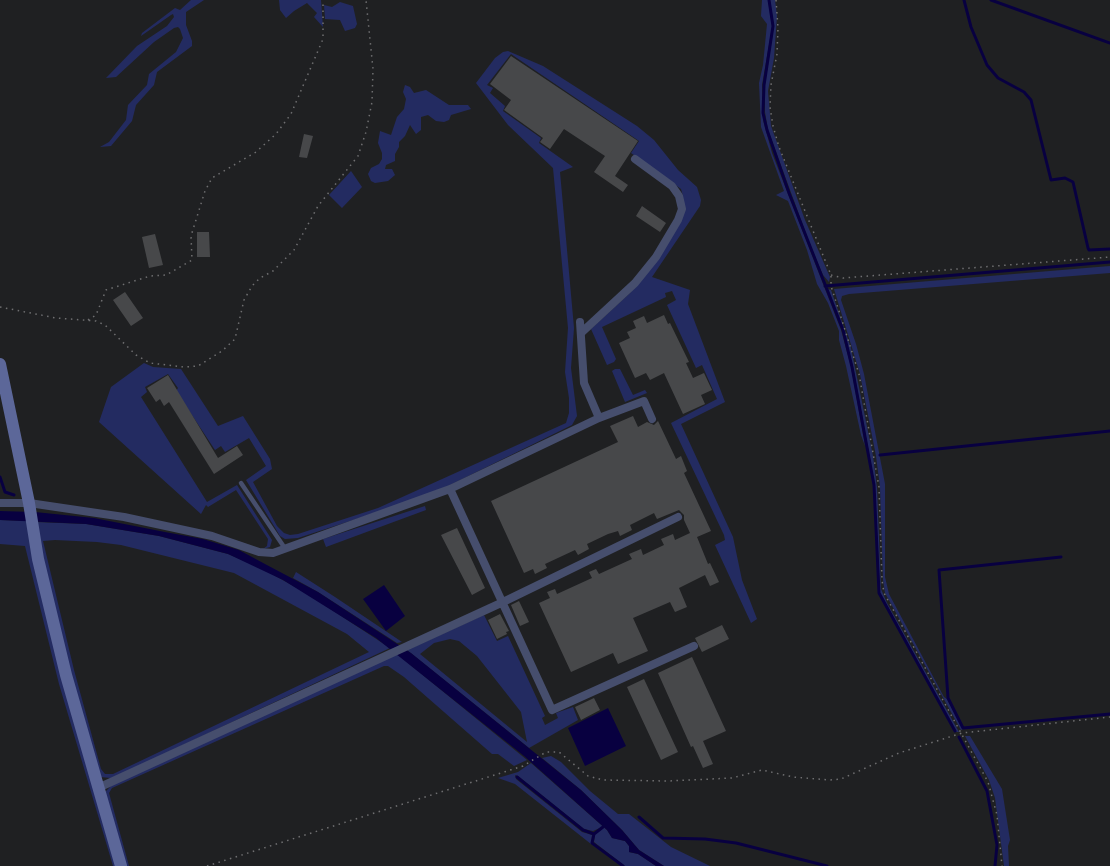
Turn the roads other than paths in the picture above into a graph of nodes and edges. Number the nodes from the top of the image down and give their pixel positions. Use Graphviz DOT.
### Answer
graph roads {
  1 [pos="635,159"];
  2 [pos="580,322"];
  3 [pos="581,333"];
  4 [pos="0,364"];
  5 [pos="599,418"];
  6 [pos="652,419"];
  7 [pos="241,483"];
  8 [pos="450,489"];
  9 [pos="0,503"];
  10 [pos="30,507"];
  11 [pos="678,517"];
  12 [pos="284,548"];
  13 [pos="501,603"];
  14 [pos="694,646"];
  15 [pos="98,788"];
  16 [pos="121,866"];
  1 -- 3 [label="street"];
  2 -- 3 [label="street"];
  3 -- 5 [label="street"];
  4 -- 10 [label="street"];
  5 -- 6 [label="street"];
  5 -- 8 [label="street"];
  7 -- 12 [label="lane"];
  8 -- 12 [label="street"];
  8 -- 13 [label="street"];
  9 -- 10 [label="street"];
  10 -- 12 [label="street"];
  10 -- 15 [label="street"];
  11 -- 13 [label="street"];
  13 -- 14 [label="street"];
  13 -- 15 [label="street"];
  15 -- 16 [label="street"];
}
